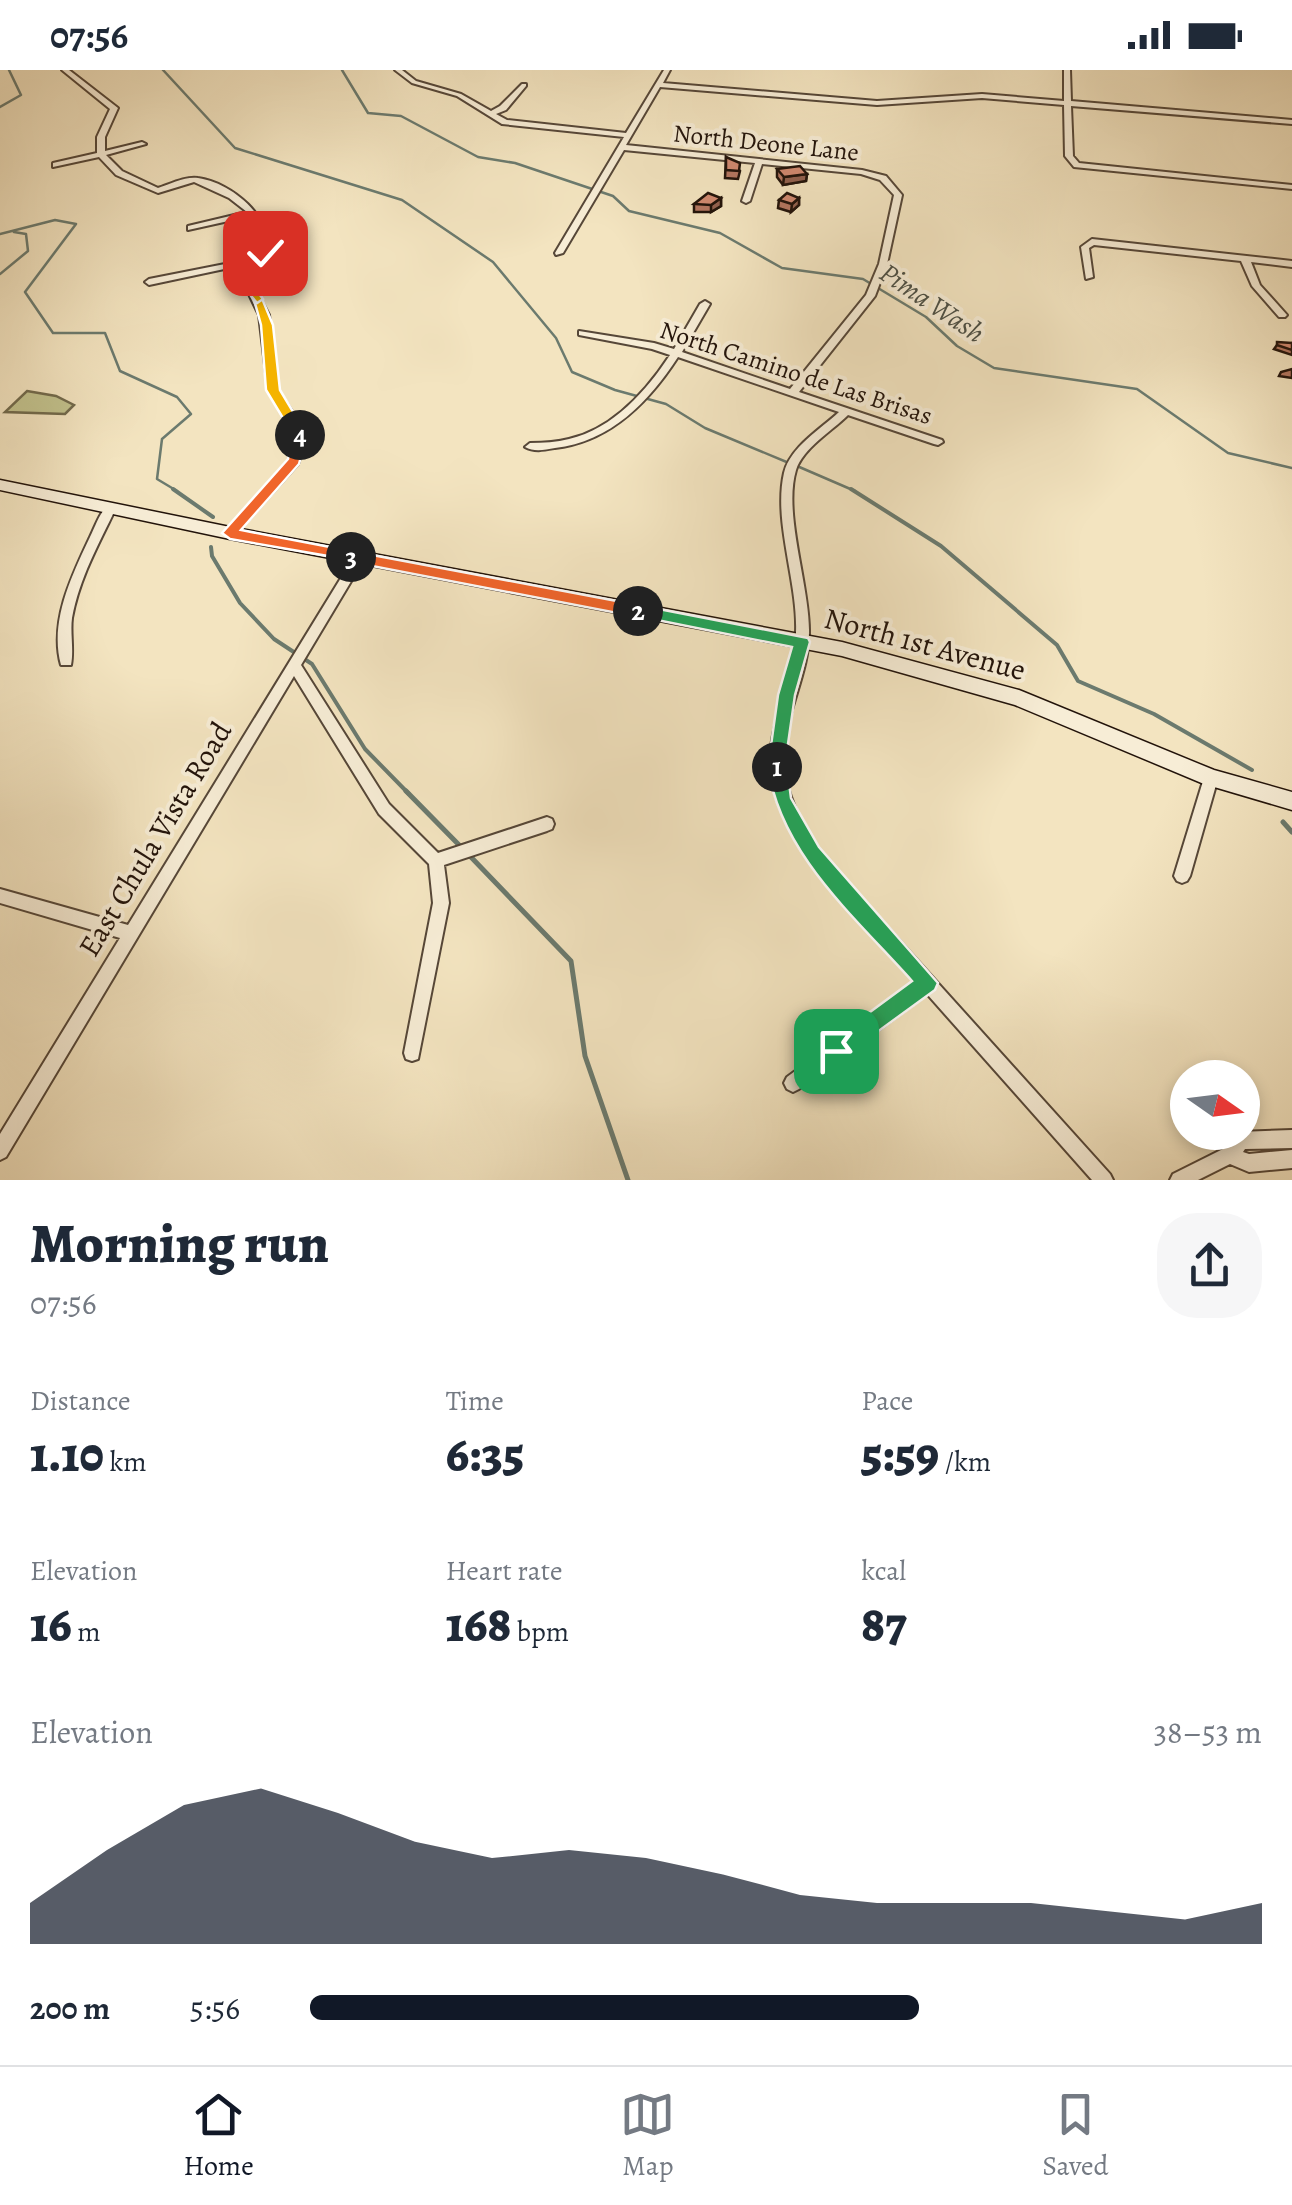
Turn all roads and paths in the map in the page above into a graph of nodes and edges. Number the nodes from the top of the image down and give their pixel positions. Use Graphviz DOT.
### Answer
graph roads {
  1 [pos="65,70"];
  2 [pos="398,70"];
  3 [pos="667,70"];
  4 [pos="1068,70"];
  5 [pos="524,85"];
  6 [pos="658,85"];
  7 [pos="1068,104"];
  8 [pos="490,114"];
  9 [pos="1292,122"];
  10 [pos="628,135"];
  11 [pos="142,144"];
  12 [pos="621,147"];
  13 [pos="101,154"];
  14 [pos="759,162"];
  15 [pos="56,165"];
  16 [pos="1292,187"];
  17 [pos="746,201"];
  18 [pos="254,213"];
  19 [pos="191,228"];
  20 [pos="559,253"];
  21 [pos="1245,259"];
  22 [pos="1292,264"];
  23 [pos="231,265"];
  24 [pos="1089,277"];
  25 [pos="149,282"];
  26 [pos="705,304"];
  27 [pos="1282,314"];
  28 [pos="582,333"];
  29 [pos="679,353"];
  30 [pos="794,391"];
  31 [pos="848,410"];
  32 [pos="938,442"];
  33 [pos="530,447"];
  34 [pos="0,485"];
  35 [pos="110,508"];
  36 [pos="230,533"];
  37 [pos="358,558"];
  38 [pos="802,642"];
  39 [pos="66,661"];
  40 [pos="294,665"];
  41 [pos="1211,778"];
  42 [pos="1292,801"];
  43 [pos="546,824"];
  44 [pos="436,861"];
  45 [pos="1182,876"];
  46 [pos="0,896"];
  47 [pos="129,932"];
  48 [pos="928,983"];
  49 [pos="412,1053"];
  50 [pos="793,1083"];
  51 [pos="1292,1139"];
  52 [pos="0,1150"];
  53 [pos="1229,1155"];
  54 [pos="1292,1158"];
  55 [pos="1104,1180"];
  56 [pos="1179,1180"];
  1 -- 13 [label="street"];
  2 -- 8 [label="street"];
  3 -- 6 [label="street"];
  4 -- 7 [label="street"];
  5 -- 8 [label="street"];
  6 -- 7 [label="street"];
  6 -- 10 [label="street"];
  7 -- 9 [label="street"];
  7 -- 16 [label="street"];
  8 -- 10 [label="street"];
  10 -- 12 [label="street"];
  11 -- 13 [label="street"];
  12 -- 14 [label="street, North Deone Lane"];
  12 -- 20 [label="street"];
  13 -- 15 [label="street"];
  13 -- 18 [label="street"];
  14 -- 17 [label="street"];
  14 -- 30 [label="street, North Deone Lane"];
  18 -- 19 [label="street"];
  18 -- 23 [label="street"];
  21 -- 22 [label="street"];
  21 -- 24 [label="street"];
  21 -- 27 [label="street"];
  23 -- 25 [label="street"];
  23 -- 36 [label="street"];
  26 -- 29 [label="street"];
  28 -- 29 [label="street, North Camino de Las Brisas"];
  29 -- 30 [label="street, North Camino de Las Brisas"];
  29 -- 33 [label="street"];
  30 -- 31 [label="street, North Camino de Las Brisas"];
  31 -- 32 [label="street, North Camino de Las Brisas"];
  31 -- 38 [label="street"];
  34 -- 35 [label="main road, North 1st Avenue"];
  35 -- 36 [label="main road, North 1st Avenue"];
  35 -- 39 [label="street"];
  36 -- 37 [label="main road, North 1st Avenue"];
  37 -- 38 [label="main road, North 1st Avenue"];
  37 -- 40 [label="street, East Chula Vista Road"];
  38 -- 41 [label="main road, North 1st Avenue"];
  38 -- 48 [label="street"];
  40 -- 44 [label="street"];
  40 -- 47 [label="street, East Chula Vista Road"];
  41 -- 42 [label="main road, North 1st Avenue"];
  41 -- 45 [label="street"];
  43 -- 44 [label="street"];
  44 -- 49 [label="street"];
  46 -- 47 [label="street"];
  47 -- 52 [label="street, East Chula Vista Road"];
  48 -- 50 [label="street"];
  48 -- 55 [label="street"];
  51 -- 53 [label="street"];
  53 -- 54 [label="street"];
  53 -- 56 [label="street"];
}
